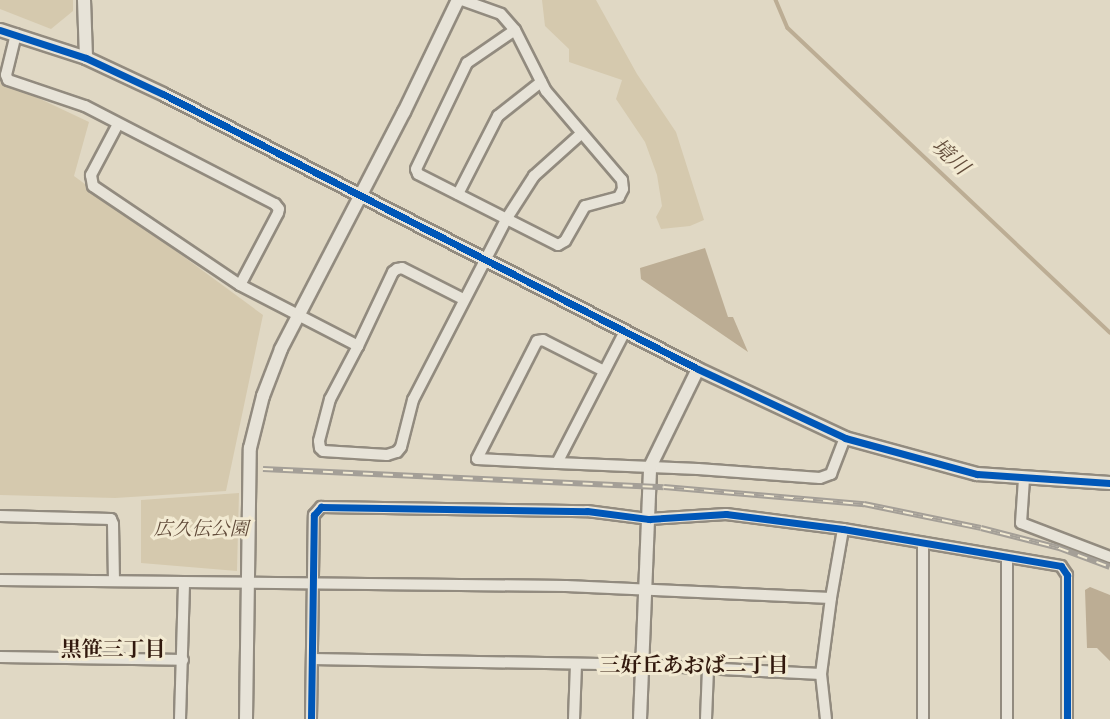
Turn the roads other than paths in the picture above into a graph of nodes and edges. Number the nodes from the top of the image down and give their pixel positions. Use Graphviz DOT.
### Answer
graph roads {
  1 [pos="84,0"];
  2 [pos="460,0"];
  3 [pos="0,30"];
  4 [pos="515,30"];
  5 [pos="16,34"];
  6 [pos="86,58"];
  7 [pos="541,82"];
  8 [pos="118,124"];
  9 [pos="582,134"];
  10 [pos="458,194"];
  11 [pos="360,196"];
  12 [pos="507,218"];
  13 [pos="486,258"];
  14 [pos="240,285"];
  15 [pos="463,299"];
  16 [pos="298,317"];
  17 [pos="625,331"];
  18 [pos="358,346"];
  19 [pos="698,369"];
  20 [pos="604,371"];
  21 [pos="845,438"];
  22 [pos="557,463"];
  23 [pos="650,467"];
  24 [pos="1024,479"];
  25 [pos="1110,483"];
  26 [pos="0,516"];
  27 [pos="649,519"];
  28 [pos="842,529"];
  29 [pos="923,543"];
  30 [pos="1007,557"];
  31 [pos="1110,558"];
  32 [pos="0,580"];
  33 [pos="114,580"];
  34 [pos="184,582"];
  35 [pos="247,582"];
  36 [pos="313,582"];
  37 [pos="645,588"];
  38 [pos="831,598"];
  39 [pos="0,657"];
  40 [pos="312,659"];
  41 [pos="183,660"];
  42 [pos="576,664"];
  43 [pos="642,665"];
  44 [pos="708,669"];
  45 [pos="821,674"];
  46 [pos="180,719"];
  47 [pos="246,719"];
  48 [pos="311,719"];
  49 [pos="574,719"];
  50 [pos="640,719"];
  51 [pos="706,719"];
  52 [pos="826,719"];
  53 [pos="923,719"];
  54 [pos="1007,719"];
  55 [pos="1067,719"];
  1 -- 6 [label="street"];
  2 -- 4 [label="street"];
  2 -- 11 [label="street"];
  3 -- 5 [label="street"];
  4 -- 7 [label="street"];
  4 -- 10 [label="street"];
  5 -- 6 [label="street"];
  5 -- 8 [label="street"];
  6 -- 11 [label="street"];
  7 -- 9 [label="street"];
  7 -- 10 [label="street"];
  8 -- 14 [label="street"];
  8 -- 14 [label="street"];
  9 -- 12 [label="street"];
  9 -- 12 [label="street"];
  10 -- 12 [label="street"];
  11 -- 13 [label="street"];
  11 -- 16 [label="street"];
  12 -- 13 [label="street"];
  13 -- 15 [label="street"];
  13 -- 17 [label="street"];
  14 -- 16 [label="street"];
  15 -- 18 [label="street"];
  15 -- 18 [label="street"];
  16 -- 18 [label="street"];
  16 -- 35 [label="street"];
  17 -- 19 [label="street"];
  17 -- 20 [label="street"];
  19 -- 21 [label="street"];
  19 -- 23 [label="street"];
  20 -- 22 [label="street"];
  20 -- 22 [label="street"];
  21 -- 23 [label="street"];
  21 -- 24 [label="street"];
  22 -- 23 [label="street"];
  23 -- 27 [label="street"];
  24 -- 25 [label="street"];
  24 -- 31 [label="street"];
  26 -- 33 [label="street"];
  27 -- 28 [label="street"];
  27 -- 36 [label="street"];
  27 -- 37 [label="street"];
  28 -- 29 [label="street"];
  28 -- 38 [label="street"];
  29 -- 30 [label="street"];
  29 -- 53 [label="street"];
  30 -- 54 [label="street"];
  30 -- 55 [label="street"];
  32 -- 33 [label="street"];
  33 -- 34 [label="street"];
  34 -- 35 [label="street"];
  34 -- 41 [label="street"];
  35 -- 36 [label="street"];
  35 -- 47 [label="street"];
  36 -- 37 [label="street"];
  36 -- 40 [label="street"];
  37 -- 38 [label="street"];
  37 -- 43 [label="street"];
  38 -- 45 [label="street"];
  39 -- 41 [label="street"];
  40 -- 42 [label="street"];
  40 -- 48 [label="street"];
  41 -- 46 [label="street"];
  42 -- 43 [label="street"];
  42 -- 49 [label="street"];
  43 -- 44 [label="street"];
  43 -- 50 [label="street"];
  44 -- 45 [label="street"];
  44 -- 51 [label="street"];
  45 -- 52 [label="street"];
}
